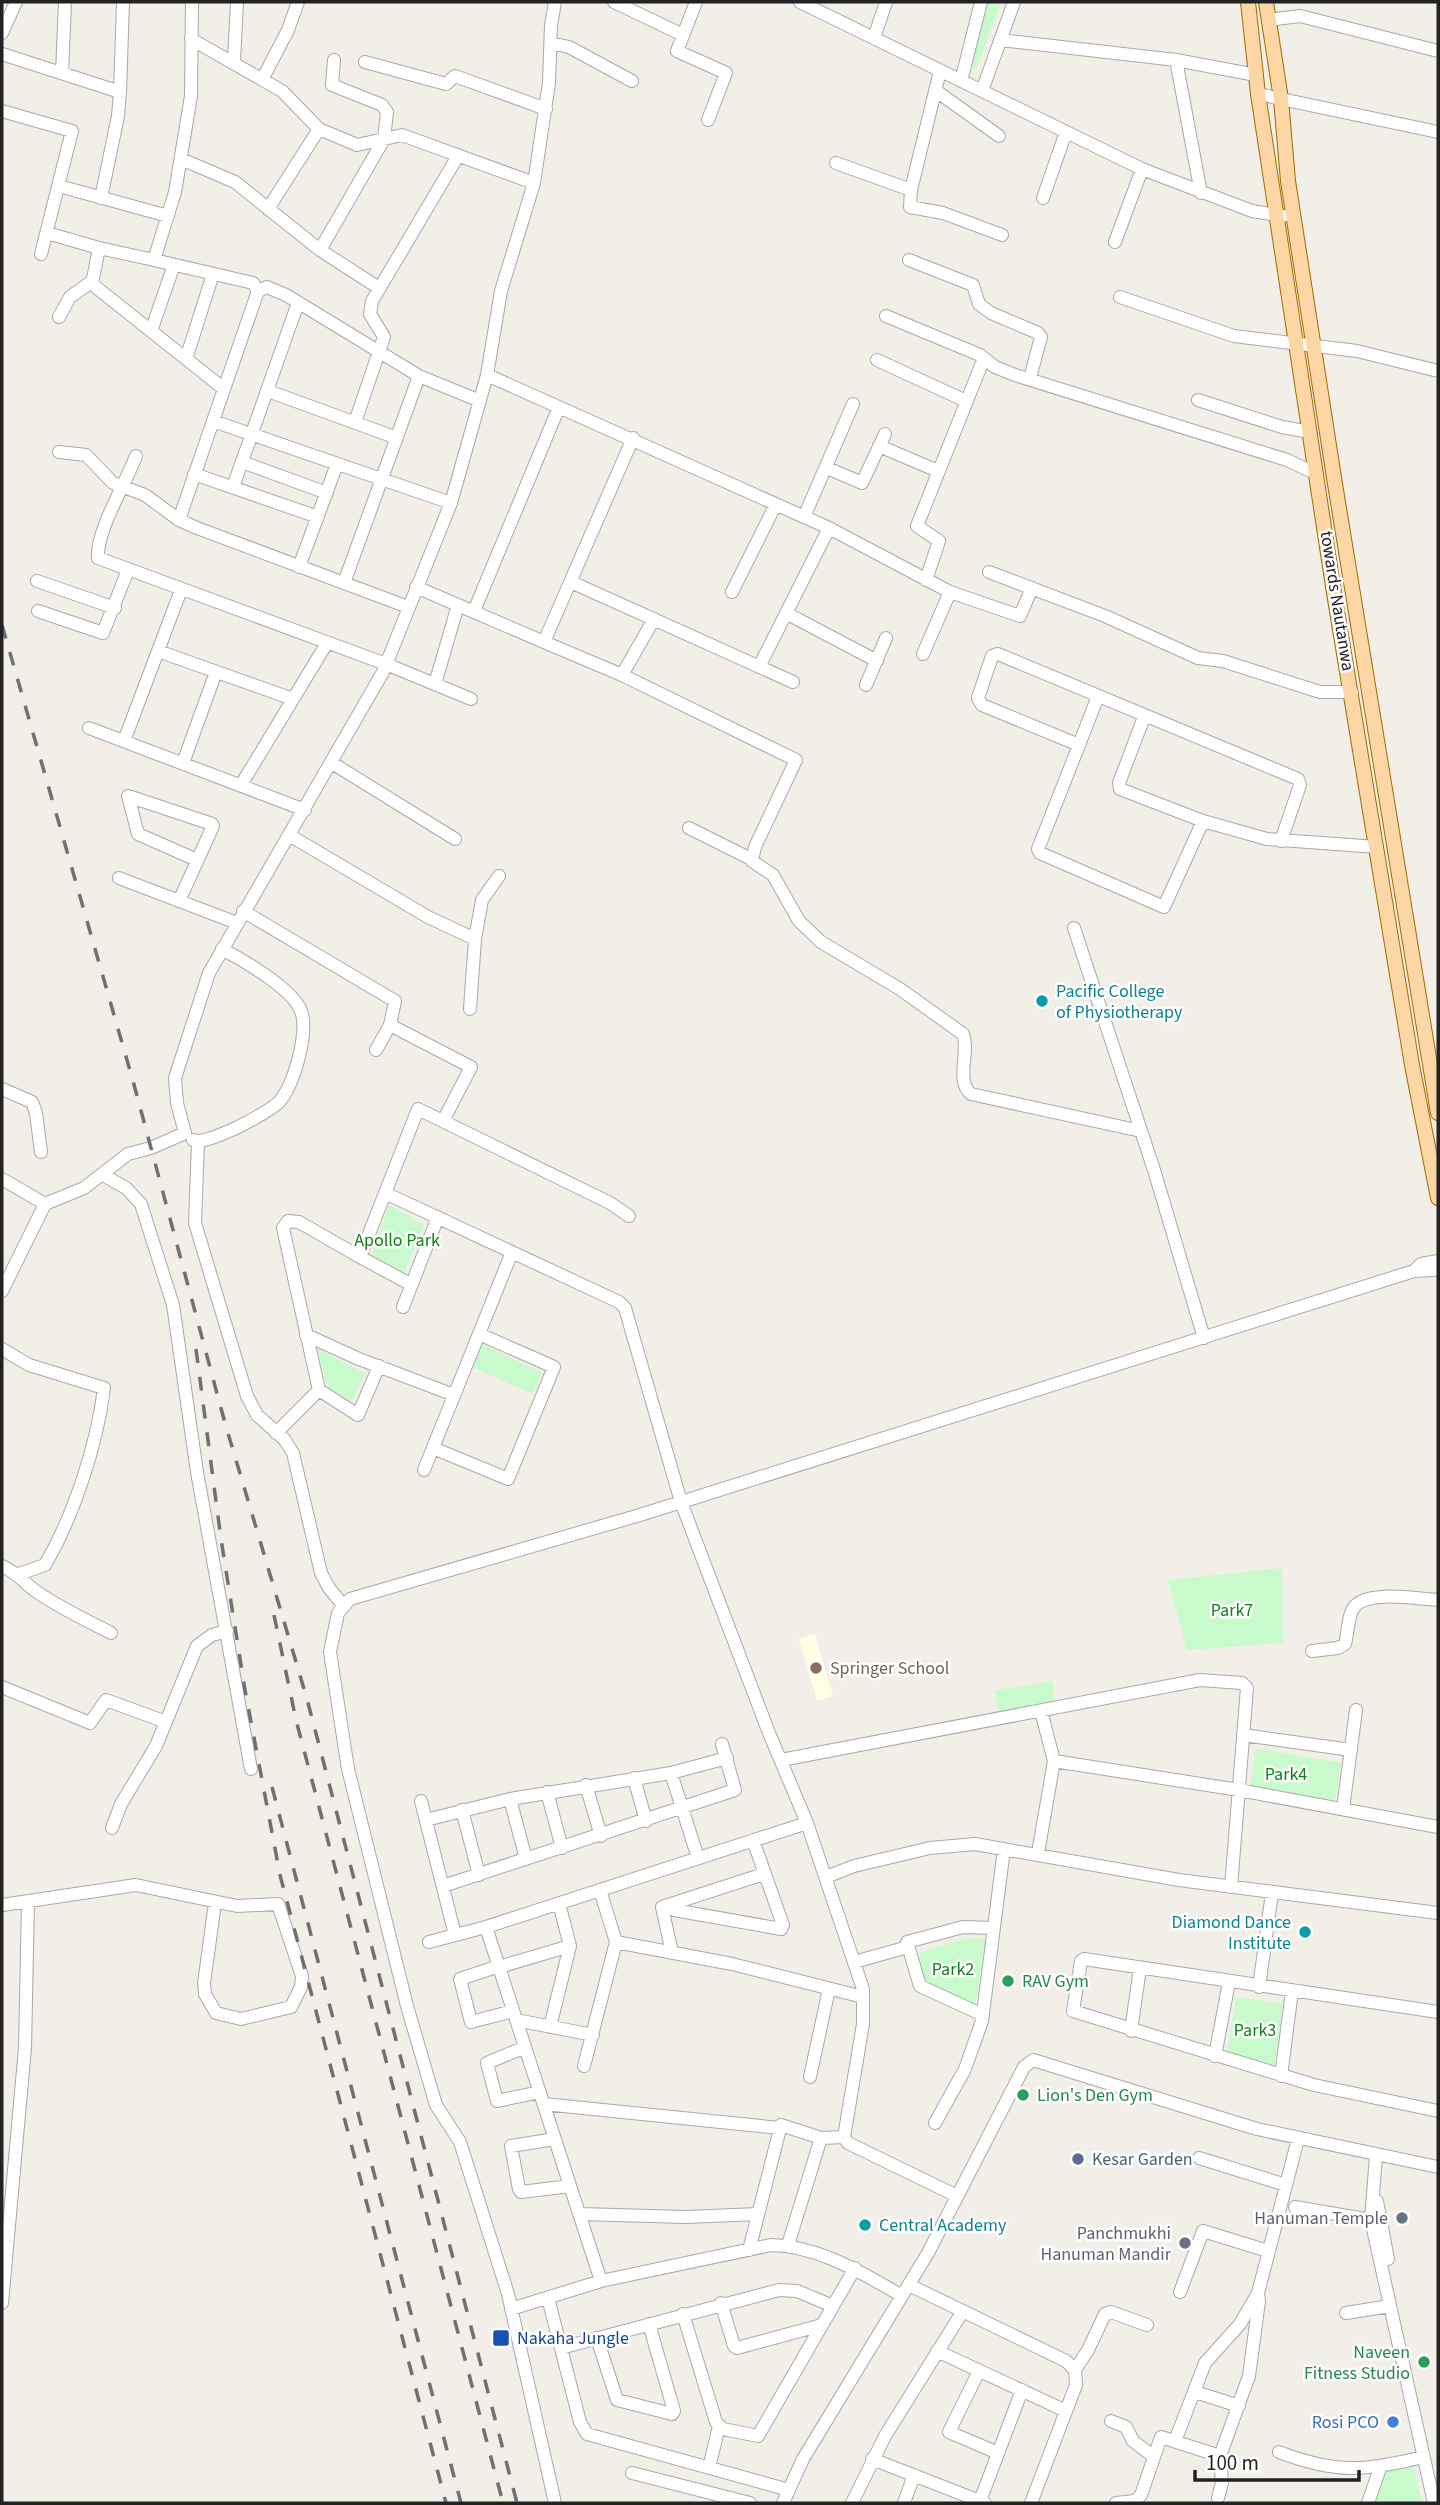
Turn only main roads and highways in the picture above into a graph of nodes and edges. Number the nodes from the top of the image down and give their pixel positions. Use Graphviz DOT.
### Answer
graph roads {
  1 [pos="1248,2"];
  2 [pos="1266,2"];
  3 [pos="1434,1065"];
  4 [pos="1438,1112"];
  5 [pos="1434,1146"];
  6 [pos="1438,1198"];
  1 -- 5 [label="main road, towards Nautanwa"];
  2 -- 3 [label="main road"];
  3 -- 4 [label="main road"];
  5 -- 6 [label="main road, towards Nautanwa"];
}
